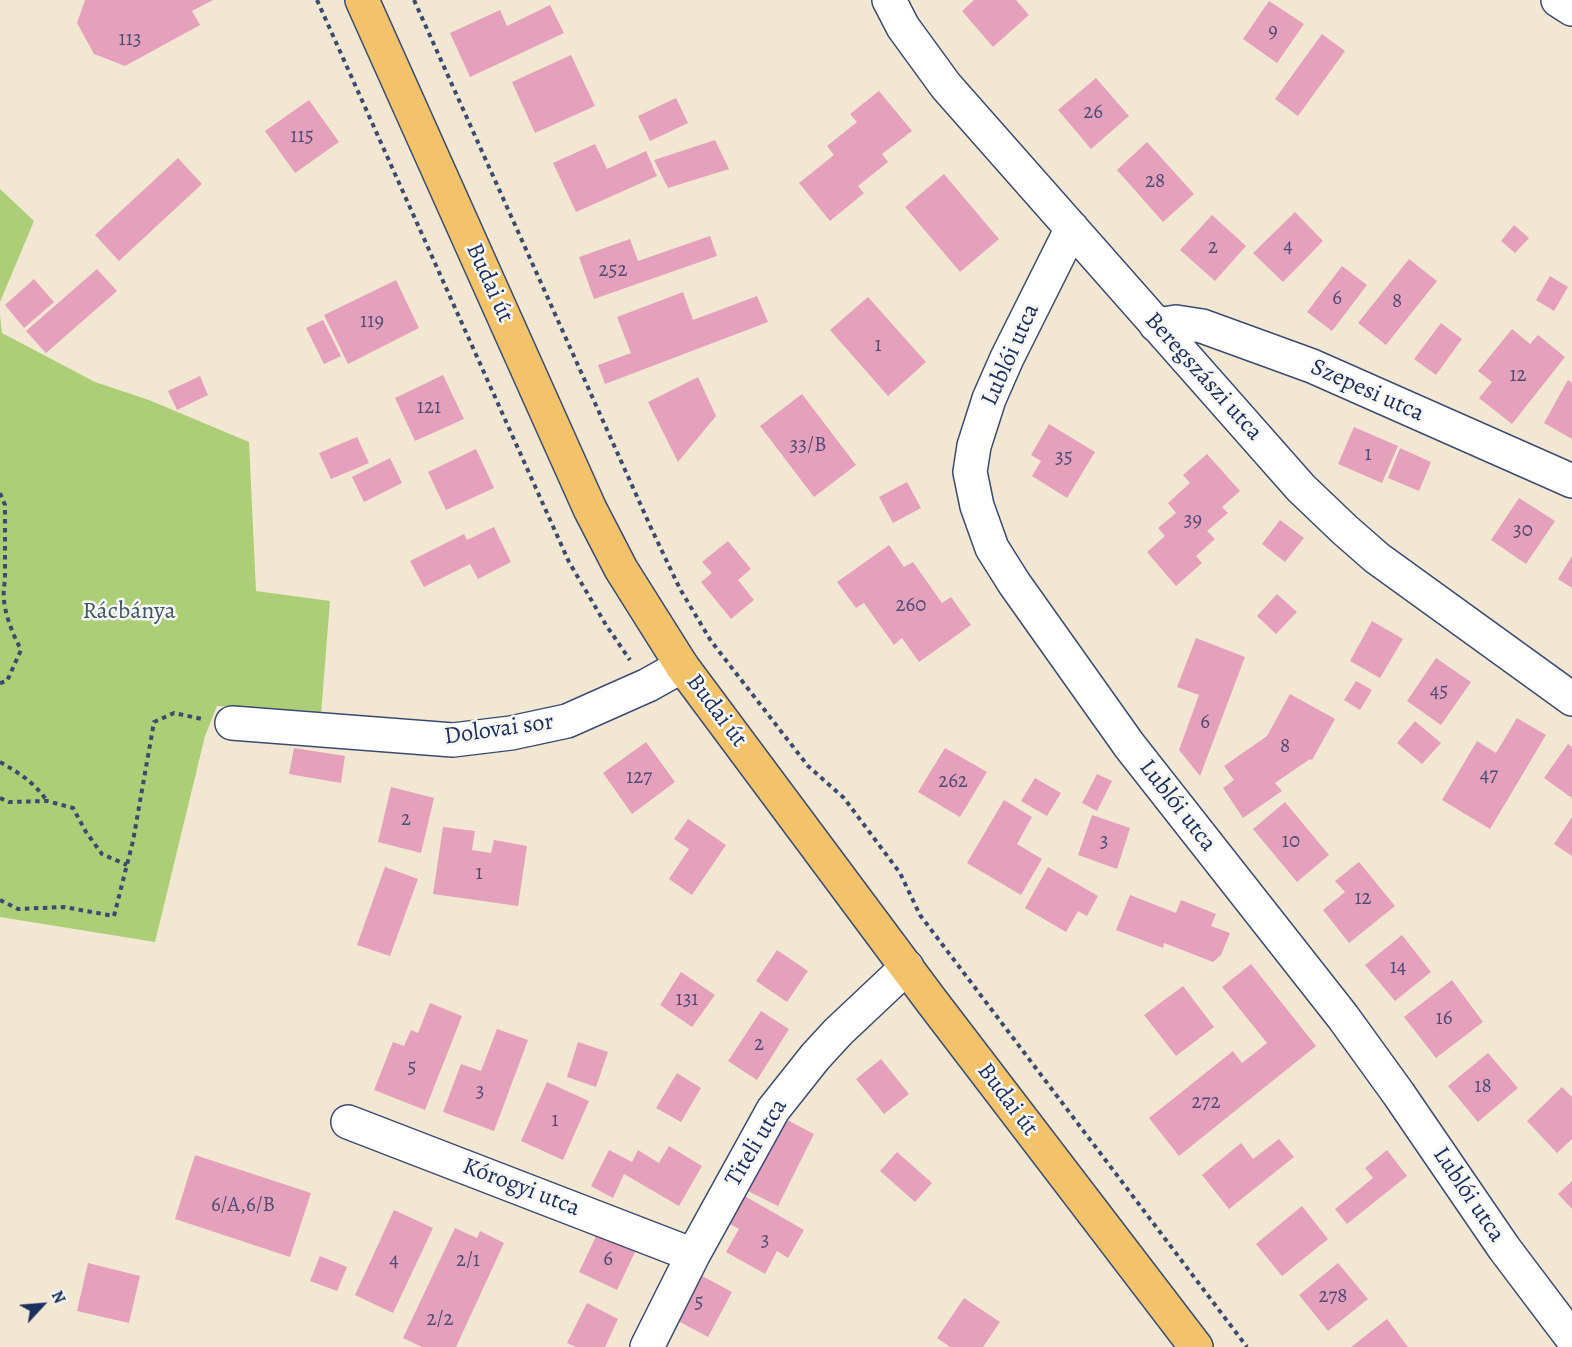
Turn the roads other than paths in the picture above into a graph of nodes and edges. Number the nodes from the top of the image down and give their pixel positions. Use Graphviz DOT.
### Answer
graph roads {
  1 [pos="362,0"];
  2 [pos="889,0"];
  3 [pos="1558,0"];
  4 [pos="1572,9"];
  5 [pos="1072,228"];
  6 [pos="1156,325"];
  7 [pos="1572,481"];
  8 [pos="682,666"];
  9 [pos="1572,699"];
  10 [pos="232,723"];
  11 [pos="907,968"];
  12 [pos="348,1122"];
  13 [pos="693,1255"];
  14 [pos="1572,1338"];
  15 [pos="647,1347"];
  16 [pos="1196,1347"];
  1 -- 8 [label="main road, Budai út"];
  2 -- 5 [label="street, Beregszászi utca"];
  3 -- 4 [label="street"];
  5 -- 6 [label="street, Beregszászi utca"];
  5 -- 14 [label="street, Lublói utca"];
  6 -- 7 [label="street, Szepesi utca"];
  6 -- 9 [label="street, Beregszászi utca"];
  8 -- 10 [label="street, Dolovai sor"];
  8 -- 11 [label="main road, Budai út"];
  11 -- 13 [label="street, Titeli utca"];
  11 -- 16 [label="main road, Budai út"];
  12 -- 13 [label="street, Kórogyi utca"];
  13 -- 15 [label="street, Titeli utca"];
}
